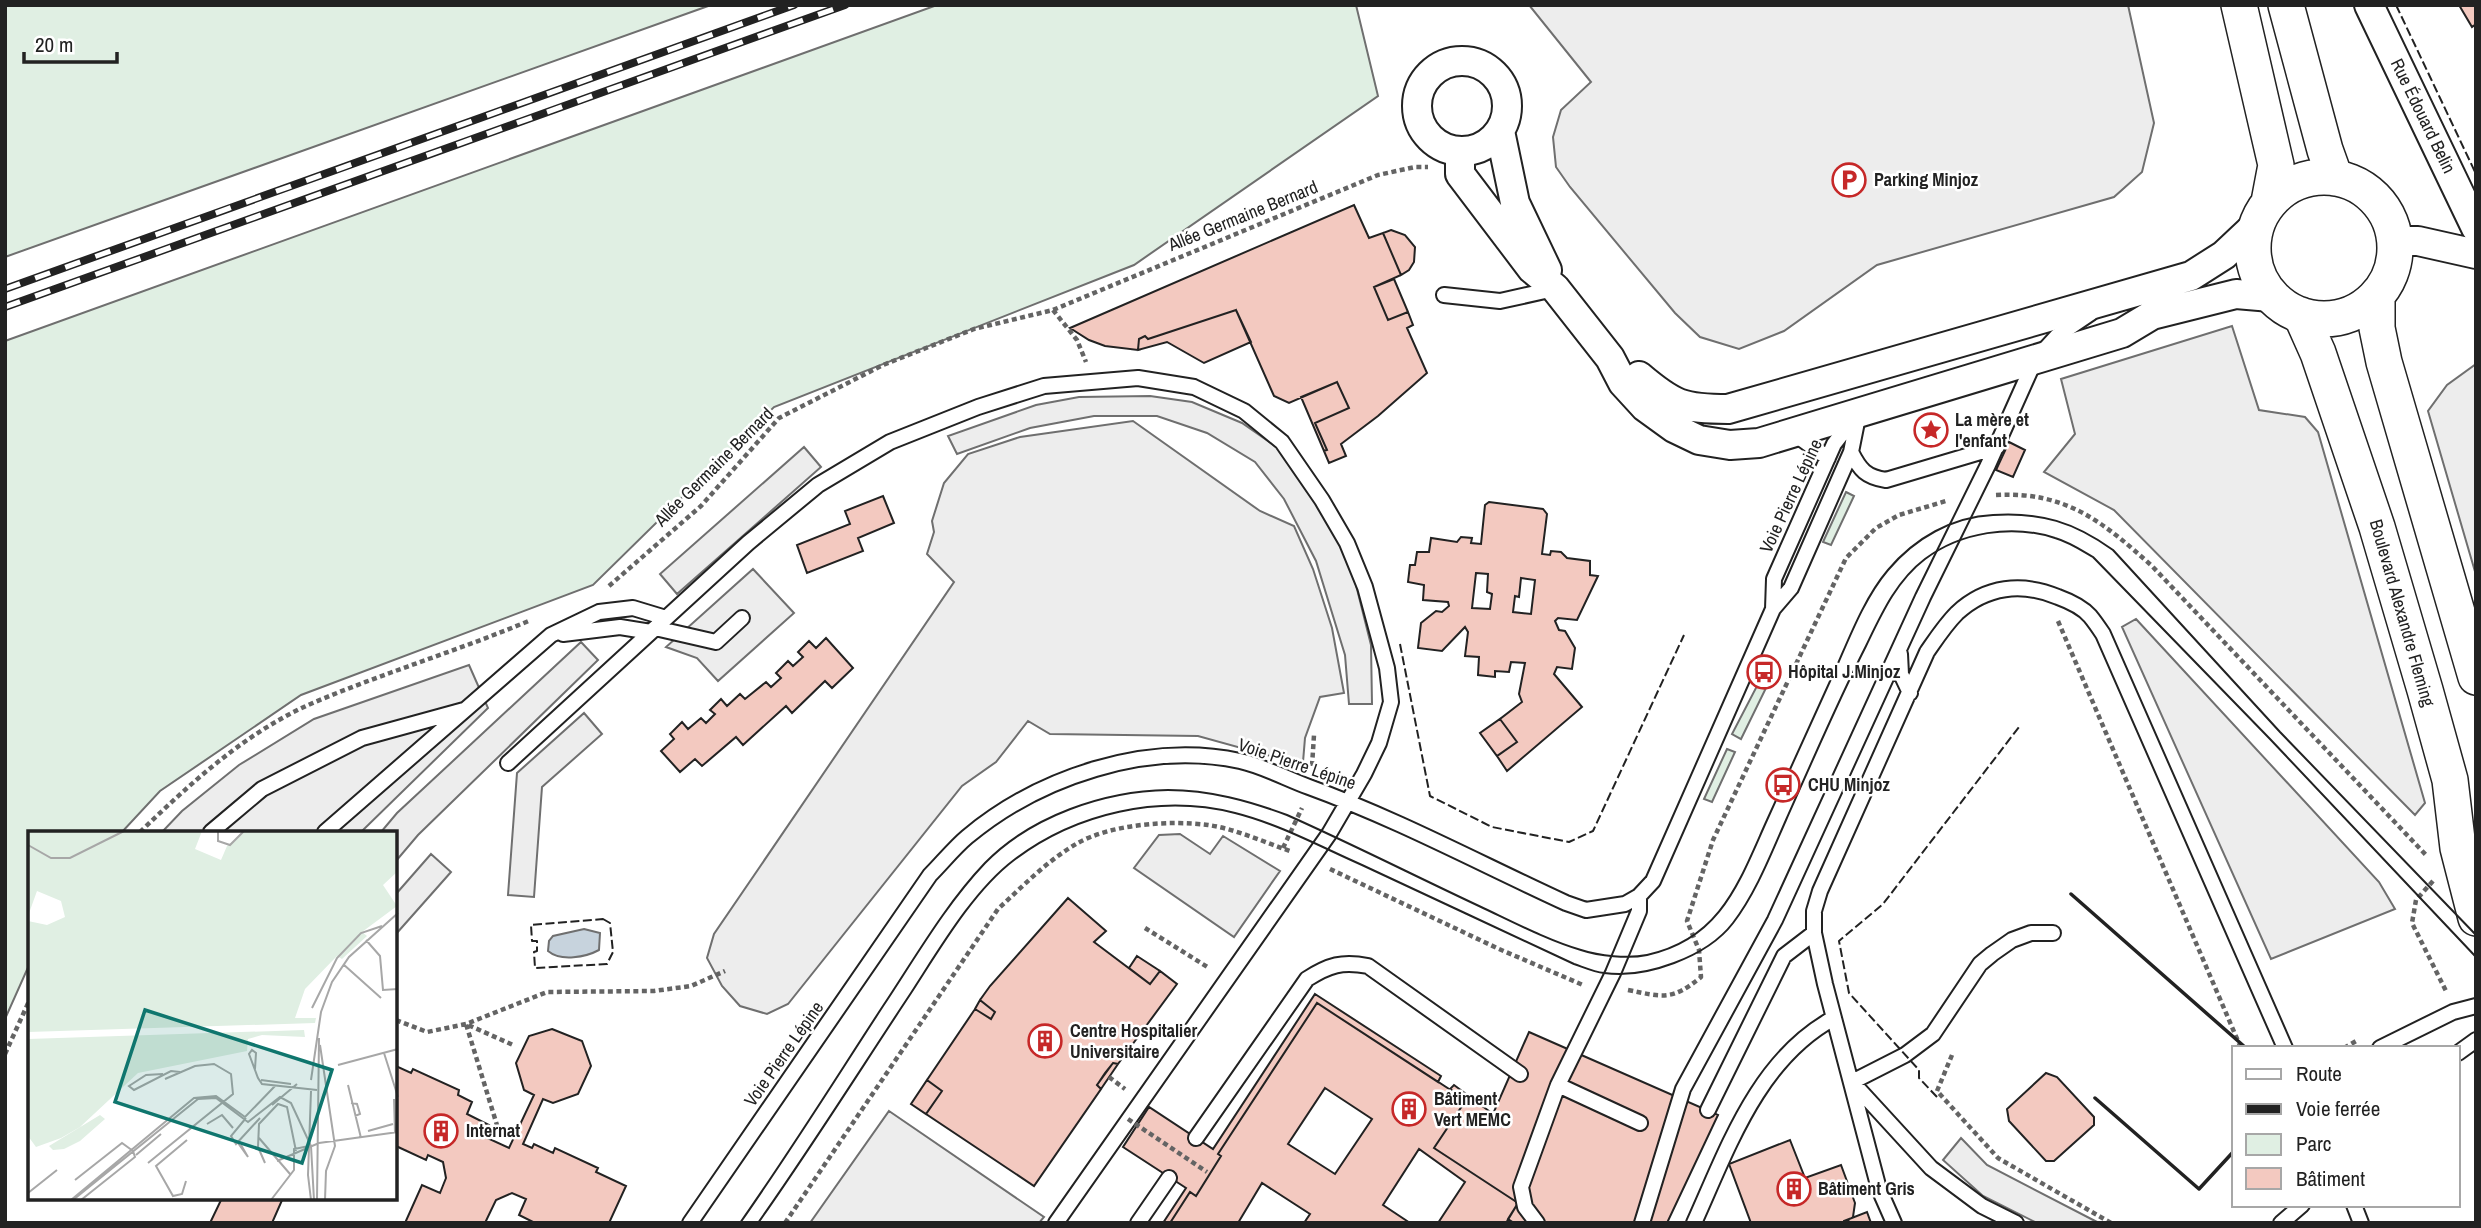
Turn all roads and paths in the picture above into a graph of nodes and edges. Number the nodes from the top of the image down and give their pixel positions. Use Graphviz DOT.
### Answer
graph roads {
  1 [pos="2239,5"];
  2 [pos="2286,5"];
  3 [pos="2369,5"];
  4 [pos="1500,131"];
  5 [pos="1460,151"];
  6 [pos="1428,167"];
  7 [pos="2335,178"];
  8 [pos="2263,213"];
  9 [pos="2476,228"];
  10 [pos="2395,241"];
  11 [pos="2476,254"];
  12 [pos="1555,288"];
  13 [pos="1444,295"];
  14 [pos="2272,296"];
  15 [pos="2377,297"];
  16 [pos="2110,301"];
  17 [pos="1053,310"];
  18 [pos="2301,315"];
  19 [pos="1610,358"];
  20 [pos="2035,360"];
  21 [pos="1882,366"];
  22 [pos="1094,381"];
  23 [pos="1859,412"];
  24 [pos="1792,433"];
  25 [pos="1997,447"];
  26 [pos="1851,452"];
  27 [pos="1828,458"];
  28 [pos="1971,498"];
  29 [pos="600,590"];
  30 [pos="2046,592"];
  31 [pos="1773,610"];
  32 [pos="537,617"];
  33 [pos="742,618"];
  34 [pos="658,626"];
  35 [pos="551,635"];
  36 [pos="1900,649"];
  37 [pos="2476,677"];
  38 [pos="1910,693"];
  39 [pos="469,709"];
  40 [pos="508,763"];
  41 [pos="1349,801"];
  42 [pos="141,831"];
  43 [pos="212,831"];
  44 [pos="326,831"];
  45 [pos="1296,853"];
  46 [pos="2433,863"];
  47 [pos="1320,864"];
  48 [pos="2436,879"];
  49 [pos="1639,896"];
  50 [pos="2476,918"];
  51 [pos="1145,928"];
  52 [pos="1814,933"];
  53 [pos="2053,933"];
  54 [pos="725,971"];
  55 [pos="1227,980"];
  56 [pos="1587,986"];
  57 [pos="1616,988"];
  58 [pos="2447,994"];
  59 [pos="28,1003"];
  60 [pos="2476,1006"];
  61 [pos="1835,1018"];
  62 [pos="397,1020"];
  63 [pos="466,1024"];
  64 [pos="2476,1040"];
  65 [pos="513,1045"];
  66 [pos="2240,1046"];
  67 [pos="2285,1046"];
  68 [pos="2384,1046"];
  69 [pos="2460,1052"];
  70 [pos="5,1054"];
  71 [pos="1952,1055"];
  72 [pos="1520,1074"];
  73 [pos="1109,1077"];
  74 [pos="1852,1082"];
  75 [pos="1558,1085"];
  76 [pos="1129,1092"];
  77 [pos="1707,1110"];
  78 [pos="1128,1119"];
  79 [pos="1640,1123"];
  80 [pos="500,1135"];
  81 [pos="1196,1138"];
  82 [pos="1207,1172"];
  83 [pos="1169,1178"];
  84 [pos="2300,1207"];
  85 [pos="690,1223"];
  86 [pos="785,1223"];
  87 [pos="1056,1223"];
  88 [pos="1138,1223"];
  89 [pos="1537,1223"];
  90 [pos="1642,1223"];
  91 [pos="1694,1223"];
  92 [pos="1894,1223"];
  93 [pos="2016,1223"];
  94 [pos="2111,1223"];
  95 [pos="2281,1223"];
  1 -- 8 [label="street"];
  2 -- 7 [label="street"];
  3 -- 9 [label="street, Rue Édouard Belin"];
  4 -- 5 [label="street"];
  4 -- 5 [label="street"];
  4 -- 12 [label="street"];
  5 -- 12 [label="street"];
  6 -- 17 [label="path, Allée Germaine Bernard"];
  7 -- 8 [label="street"];
  7 -- 10 [label="street"];
  8 -- 14 [label="street"];
  8 -- 16 [label="street"];
  10 -- 11 [label="street"];
  10 -- 15 [label="street"];
  12 -- 13 [label="lane"];
  12 -- 19 [label="street"];
  14 -- 18 [label="street"];
  14 -- 20 [label="street"];
  15 -- 18 [label="street"];
  15 -- 37 [label="street"];
  16 -- 20 [label="lane"];
  16 -- 21 [label="street"];
  17 -- 22 [label="path"];
  17 -- 29 [label="path, Allée Germaine Bernard"];
  18 -- 50 [label="street, Boulevard Alexandre Fleming"];
  19 -- 21 [label="street"];
  19 -- 24 [label="street"];
  20 -- 23 [label="street"];
  20 -- 25 [label="lane"];
  21 -- 23 [label="street"];
  22 -- 34 [label="lane"];
  22 -- 41 [label="lane"];
  23 -- 24 [label="street"];
  23 -- 26 [label="lane, Voie Pierre Lépine"];
  23 -- 27 [label="lane, Voie Pierre Lépine"];
  24 -- 27 [label="lane"];
  25 -- 26 [label="lane"];
  25 -- 28 [label="lane"];
  26 -- 31 [label="lane, Voie Pierre Lépine"];
  27 -- 31 [label="lane, Voie Pierre Lépine"];
  28 -- 36 [label="lane"];
  28 -- 46 [label="path"];
  28 -- 57 [label="path"];
  30 -- 38 [label="lane"];
  30 -- 66 [label="path"];
  30 -- 67 [label="lane"];
  31 -- 49 [label="lane, Voie Pierre Lépine"];
  32 -- 42 [label="path"];
  33 -- 34 [label="lane"];
  34 -- 35 [label="lane"];
  34 -- 35 [label="lane"];
  34 -- 40 [label="lane"];
  35 -- 39 [label="lane"];
  36 -- 38 [label="lane"];
  36 -- 90 [label="lane"];
  38 -- 52 [label="lane"];
  39 -- 43 [label="lane"];
  39 -- 44 [label="lane"];
  41 -- 49 [label="lane, Voie Pierre Lépine"];
  41 -- 55 [label="lane"];
  41 -- 85 [label="lane, Voie Pierre Lépine"];
  45 -- 86 [label="path"];
  47 -- 56 [label="path"];
  48 -- 58 [label="path"];
  49 -- 75 [label="lane"];
  51 -- 55 [label="path"];
  52 -- 61 [label="lane"];
  52 -- 77 [label="lane"];
  53 -- 74 [label="lane"];
  54 -- 63 [label="path"];
  55 -- 78 [label="lane"];
  59 -- 70 [label="path"];
  60 -- 68 [label="lane"];
  61 -- 74 [label="lane"];
  61 -- 91 [label="lane"];
  62 -- 63 [label="path"];
  63 -- 65 [label="path"];
  63 -- 80 [label="path"];
  64 -- 69 [label="lane"];
  71 -- 94 [label="path"];
  72 -- 81 [label="lane"];
  73 -- 76 [label="path"];
  74 -- 92 [label="lane"];
  74 -- 93 [label="lane"];
  75 -- 79 [label="lane"];
  75 -- 89 [label="lane"];
  78 -- 82 [label="path, bridge"];
  78 -- 87 [label="lane"];
  83 -- 88 [label="lane"];
  84 -- 95 [label="lane"];
}
